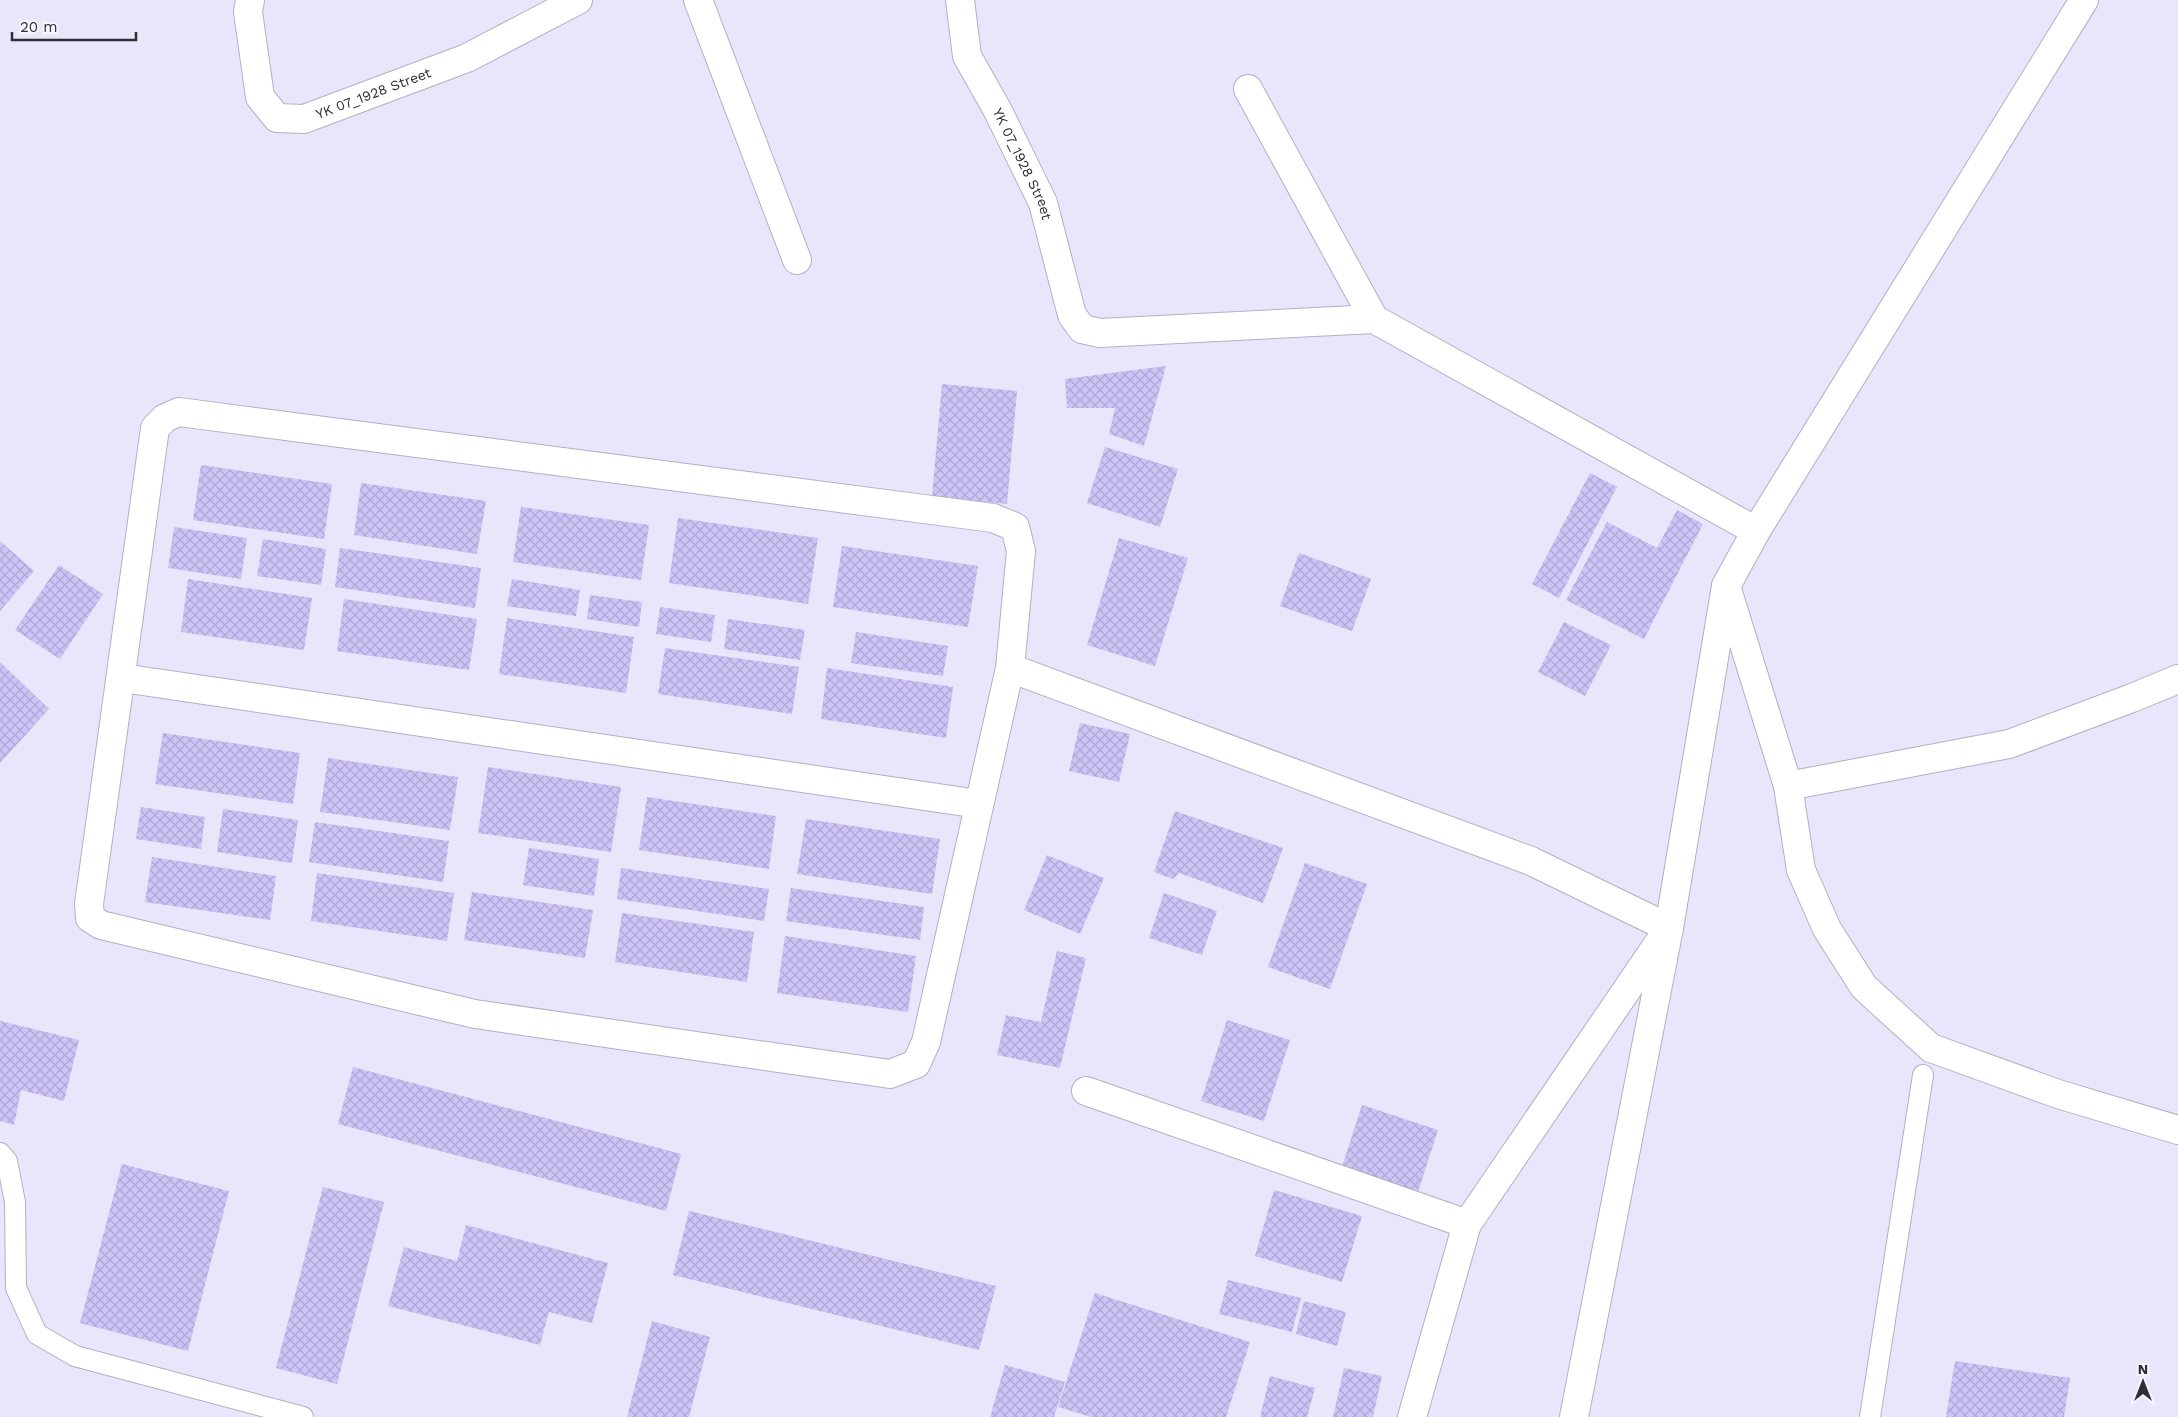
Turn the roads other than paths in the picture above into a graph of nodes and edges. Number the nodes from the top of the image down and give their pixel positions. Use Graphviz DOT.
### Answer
graph roads {
  1 [pos="250,0"];
  2 [pos="578,0"];
  3 [pos="698,0"];
  4 [pos="960,0"];
  5 [pos="2084,0"];
  6 [pos="1248,89"];
  7 [pos="797,260"];
  8 [pos="1374,319"];
  9 [pos="1756,531"];
  10 [pos="1726,586"];
  11 [pos="1010,668"];
  12 [pos="122,678"];
  13 [pos="2178,679"];
  14 [pos="1788,786"];
  15 [pos="979,804"];
  16 [pos="1669,928"];
  17 [pos="1923,1075"];
  18 [pos="1086,1091"];
  19 [pos="2178,1130"];
  20 [pos="0,1154"];
  21 [pos="1467,1224"];
  22 [pos="303,1417"];
  23 [pos="1412,1417"];
  24 [pos="1574,1417"];
  25 [pos="1870,1417"];
  1 -- 2 [label="street, YK 07_1928 Street"];
  3 -- 7 [label="street"];
  4 -- 8 [label="street, YK 07_1928 Street"];
  5 -- 9 [label="street"];
  6 -- 8 [label="street"];
  8 -- 9 [label="street"];
  9 -- 10 [label="street"];
  10 -- 14 [label="street"];
  10 -- 16 [label="street"];
  11 -- 12 [label="street"];
  11 -- 15 [label="street"];
  11 -- 16 [label="street"];
  12 -- 15 [label="street"];
  12 -- 15 [label="street"];
  13 -- 14 [label="street"];
  14 -- 19 [label="street"];
  16 -- 21 [label="street"];
  16 -- 24 [label="street"];
  17 -- 25 [label="lane"];
  18 -- 21 [label="street"];
  20 -- 22 [label="lane"];
  21 -- 23 [label="street"];
}
